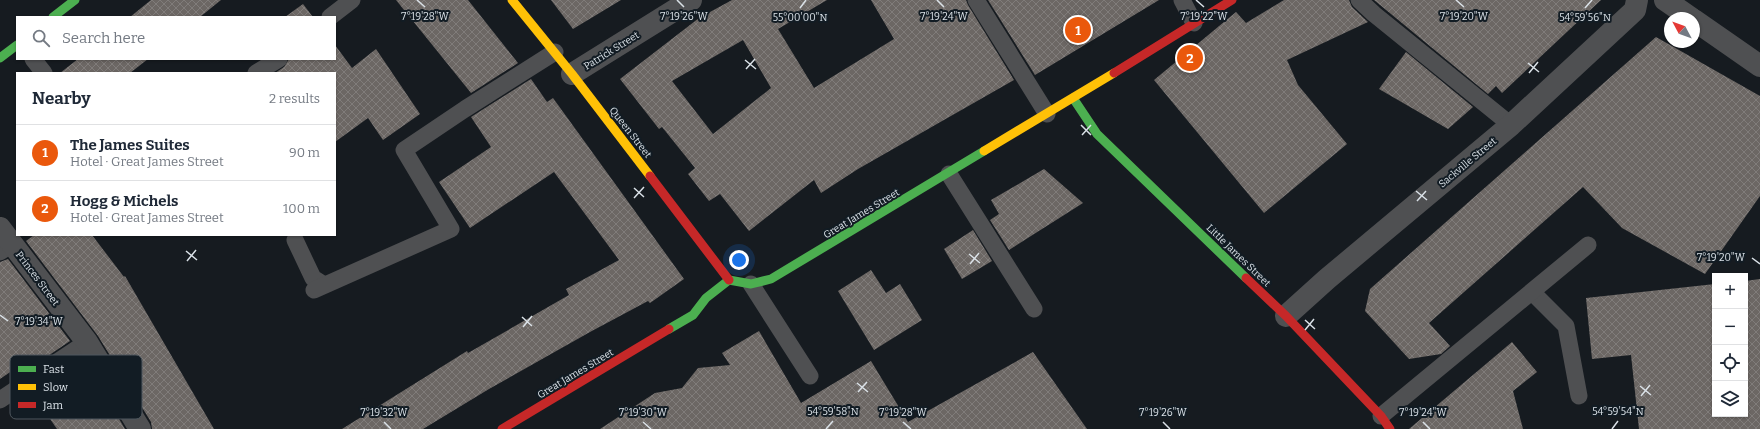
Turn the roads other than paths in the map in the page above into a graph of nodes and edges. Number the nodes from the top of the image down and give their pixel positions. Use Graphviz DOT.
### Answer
graph roads {
  1 [pos="75,0"];
  2 [pos="352,0"];
  3 [pos="512,0"];
  4 [pos="691,0"];
  5 [pos="976,0"];
  6 [pos="1182,0"];
  7 [pos="1232,0"];
  8 [pos="1359,0"];
  9 [pos="1637,0"];
  10 [pos="1665,0"];
  11 [pos="1682,12"];
  12 [pos="54,16"];
  13 [pos="331,16"];
  14 [pos="1194,23"];
  15 [pos="1700,24"];
  16 [pos="16,46"];
  17 [pos="555,52"];
  18 [pos="0,58"];
  19 [pos="34,60"];
  20 [pos="277,60"];
  21 [pos="1760,66"];
  22 [pos="43,72"];
  23 [pos="258,72"];
  24 [pos="572,74"];
  25 [pos="1073,98"];
  26 [pos="1047,114"];
  27 [pos="1511,125"];
  28 [pos="949,174"];
  29 [pos="295,240"];
  30 [pos="4,241"];
  31 [pos="1588,245"];
  32 [pos="729,280"];
  33 [pos="751,284"];
  34 [pos="1532,292"];
  35 [pos="1034,309"];
  36 [pos="1286,316"];
  37 [pos="87,342"];
  38 [pos="68,355"];
  39 [pos="95,355"];
  40 [pos="810,376"];
  41 [pos="10,393"];
  42 [pos="1579,396"];
  43 [pos="0,400"];
  44 [pos="134,419"];
  45 [pos="1386,422"];
  46 [pos="140,429"];
  47 [pos="502,429"];
  1 -- 12 [label="main road"];
  2 -- 13 [label="lane"];
  3 -- 17 [label="main road, Queen Street"];
  4 -- 24 [label="street, Patrick Street"];
  5 -- 26 [label="lane"];
  6 -- 14 [label="lane"];
  7 -- 14 [label="main road, Great James Street"];
  8 -- 27 [label="lane"];
  9 -- 27 [label="street, Sackville Street"];
  10 -- 11 [label="street"];
  14 -- 25 [label="main road, Great James Street"];
  15 -- 21 [label="street"];
  16 -- 18 [label="main road"];
  17 -- 24 [label="main road, Queen Street"];
  17 -- 29 [label="lane"];
  19 -- 22 [label="lane"];
  20 -- 23 [label="lane"];
  24 -- 32 [label="main road, Queen Street"];
  25 -- 26 [label="main road, Great James Street"];
  25 -- 36 [label="main road, Little James Street"];
  26 -- 28 [label="main road, Great James Street"];
  27 -- 36 [label="street, Sackville Street"];
  28 -- 33 [label="main road, Great James Street"];
  28 -- 35 [label="lane"];
  30 -- 37 [label="street, Princes Street"];
  31 -- 34 [label="lane"];
  32 -- 33 [label="main road, Great James Street"];
  32 -- 47 [label="main road, Great James Street"];
  33 -- 40 [label="lane"];
  34 -- 42 [label="lane"];
  34 -- 45 [label="lane"];
  36 -- 45 [label="main road, Little James Street"];
  37 -- 38 [label="lane"];
  37 -- 39 [label="street, Princes Street"];
  41 -- 43 [label="lane"];
  44 -- 46 [label="street, Princes Street"];
}
